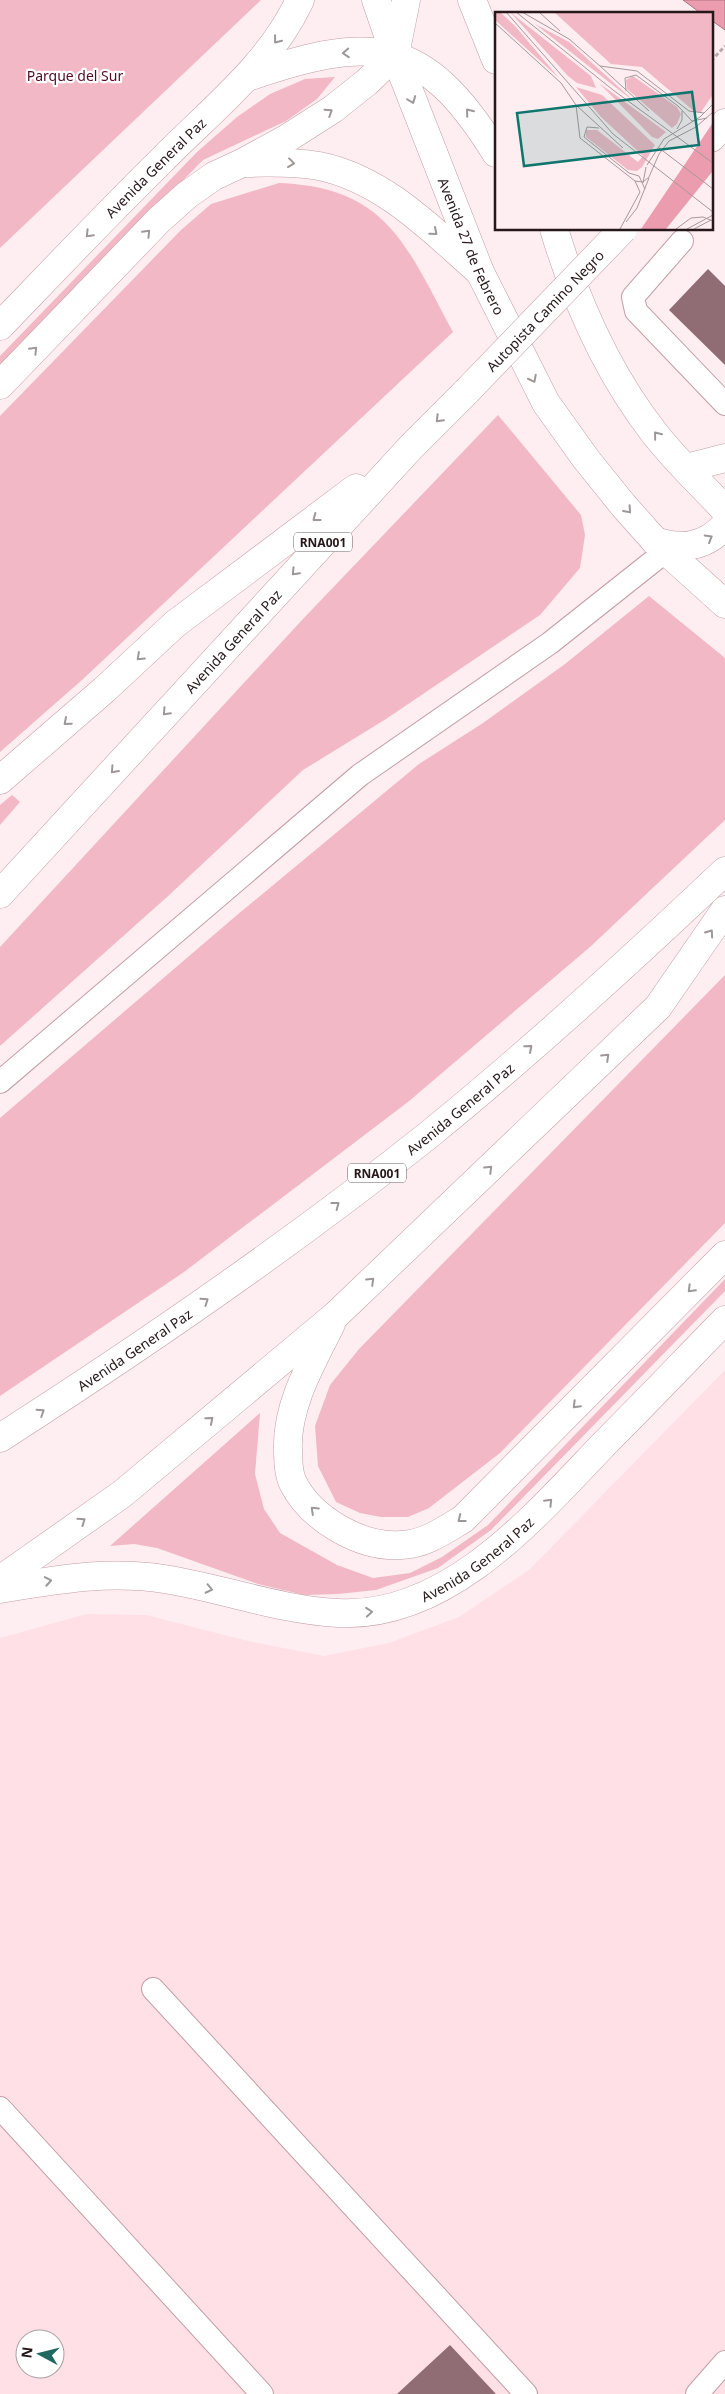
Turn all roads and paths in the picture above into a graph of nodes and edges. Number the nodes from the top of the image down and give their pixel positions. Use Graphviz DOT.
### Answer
graph roads {
  1 [pos="300,0"];
  2 [pos="376,0"];
  3 [pos="406,0"];
  4 [pos="472,0"];
  5 [pos="725,46"];
  6 [pos="395,55"];
  7 [pos="495,58"];
  8 [pos="712,60"];
  9 [pos="248,77"];
  10 [pos="725,123"];
  11 [pos="712,137"];
  12 [pos="495,151"];
  13 [pos="242,164"];
  14 [pos="546,230"];
  15 [pos="554,230"];
  16 [pos="622,230"];
  17 [pos="682,241"];
  18 [pos="562,256"];
  19 [pos="480,272"];
  20 [pos="0,326"];
  21 [pos="0,385"];
  22 [pos="467,391"];
  23 [pos="725,404"];
  24 [pos="412,447"];
  25 [pos="725,458"];
  26 [pos="686,468"];
  27 [pos="725,510"];
  28 [pos="725,525"];
  29 [pos="661,546"];
  30 [pos="725,604"];
  31 [pos="0,780"];
  32 [pos="725,871"];
  33 [pos="0,894"];
  34 [pos="725,910"];
  35 [pos="0,1082"];
  36 [pos="725,1255"];
  37 [pos="336,1315"];
  38 [pos="725,1320"];
  39 [pos="0,1438"];
  40 [pos="0,1580"];
  41 [pos="0,1589"];
  42 [pos="153,1989"];
  43 [pos="0,2108"];
  44 [pos="725,2362"];
  45 [pos="705,2391"];
  46 [pos="262,2394"];
  47 [pos="526,2394"];
  1 -- 9 [label="main road, Avenida General Paz, one-way"];
  2 -- 6 [label="main road, Avenida 27 de Febrero"];
  3 -- 6 [label="main road"];
  4 -- 7 [label="main road"];
  5 -- 8 [label="path"];
  6 -- 9 [label="main road, one-way"];
  12 -- 6 [label="main road, one-way"];
  13 -- 6 [label="main road, one-way"];
  6 -- 19 [label="main road, Avenida 27 de Febrero, one-way"];
  9 -- 20 [label="main road, Avenida General Paz, one-way"];
  10 -- 11 [label="main road"];
  13 -- 19 [label="main road, one-way"];
  21 -- 13 [label="main road, one-way"];
  14 -- 18 [label="main road"];
  15 -- 18 [label="main road"];
  16 -- 22 [label="main road, Autopista Camino Negro / RNA001, bridge"];
  17 -- 23 [label="lane"];
  26 -- 18 [label="main road, one-way"];
  19 -- 29 [label="main road, Avenida 27 de Febrero, one-way"];
  22 -- 24 [label="main road, Avenida General Paz / RNA001, one-way"];
  24 -- 31 [label="main road, one-way"];
  24 -- 33 [label="main road, Avenida General Paz / RNA001, one-way"];
  25 -- 26 [label="main road"];
  26 -- 27 [label="main road"];
  29 -- 28 [label="main road, one-way"];
  29 -- 30 [label="main road, Avenida 27 de Febrero"];
  29 -- 35 [label="lane"];
  39 -- 32 [label="main road, Avenida General Paz / RNA001, one-way"];
  37 -- 34 [label="main road, one-way"];
  36 -- 37 [label="main road, one-way"];
  40 -- 37 [label="main road, one-way"];
  41 -- 38 [label="main road, Avenida General Paz, one-way"];
  42 -- 47 [label="lane"];
  43 -- 46 [label="lane"];
  44 -- 45 [label="lane"];
}
